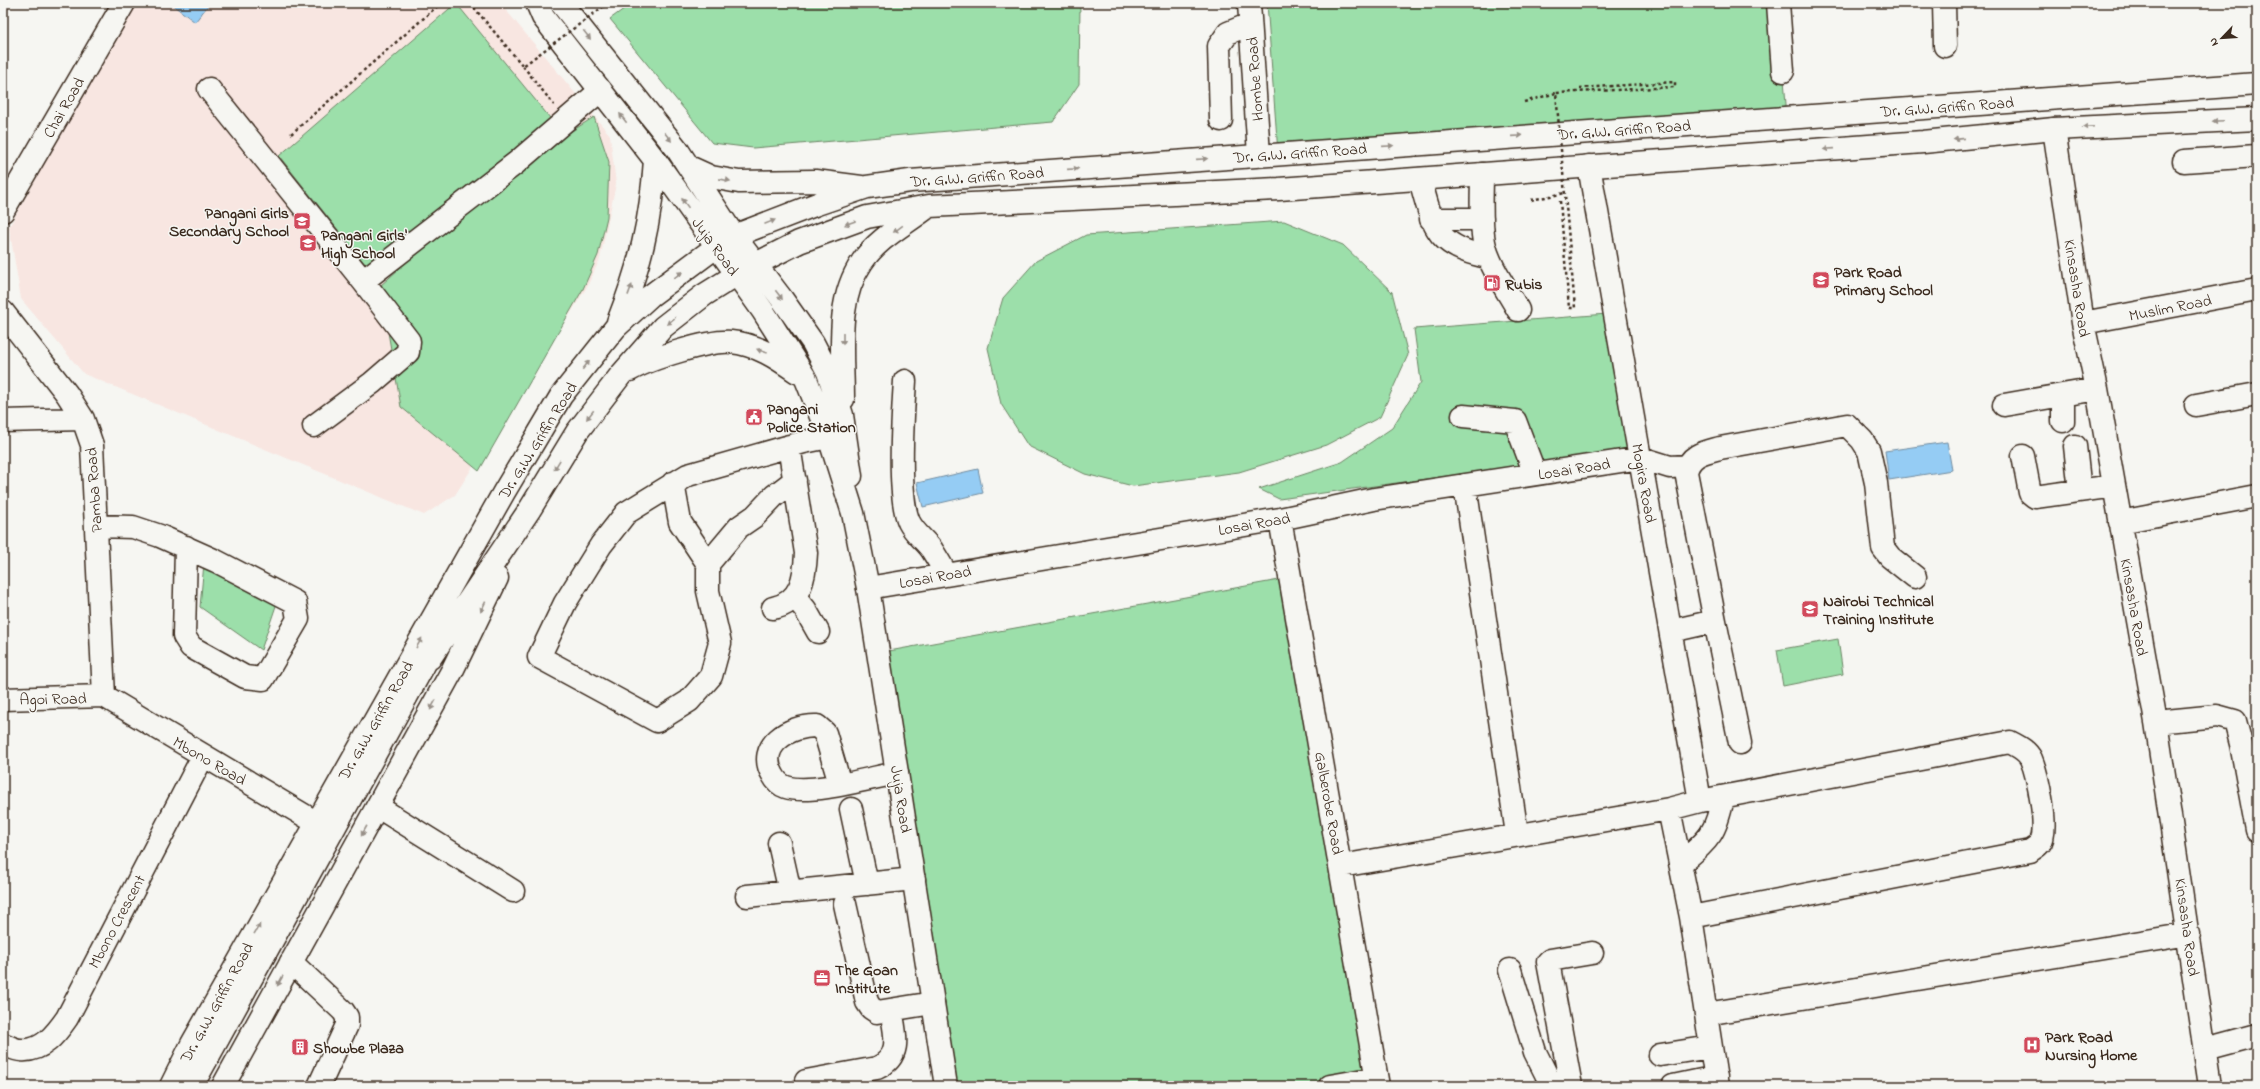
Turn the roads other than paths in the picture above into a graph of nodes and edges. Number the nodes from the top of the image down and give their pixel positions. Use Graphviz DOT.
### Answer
graph roads {
  1 [pos="124,3"];
  2 [pos="537,3"];
  3 [pos="561,3"];
  4 [pos="1778,3"];
  5 [pos="1944,3"];
  6 [pos="1249,13"];
  7 [pos="1945,46"];
  8 [pos="1782,71"];
  9 [pos="2257,84"];
  10 [pos="209,89"];
  11 [pos="601,90"];
  12 [pos="2257,119"];
  13 [pos="1221,120"];
  14 [pos="2054,129"];
  15 [pos="1259,155"];
  16 [pos="2257,156"];
  17 [pos="655,160"];
  18 [pos="2184,161"];
  19 [pos="1590,166"];
  20 [pos="689,167"];
  21 [pos="1482,174"];
  22 [pos="1420,179"];
  23 [pos="867,187"];
  24 [pos="929,206"];
  25 [pos="3,211"];
  26 [pos="1431,219"];
  27 [pos="1482,219"];
  28 [pos="725,242"];
  29 [pos="1488,257"];
  30 [pos="756,264"];
  31 [pos="737,274"];
  32 [pos="363,281"];
  33 [pos="2257,290"];
  34 [pos="1518,310"];
  35 [pos="3,312"];
  36 [pos="2083,323"];
  37 [pos="616,327"];
  38 [pos="620,376"];
  39 [pos="806,379"];
  40 [pos="905,381"];
  41 [pos="2097,389"];
  42 [pos="2257,394"];
  43 [pos="2063,395"];
  44 [pos="2004,405"];
  45 [pos="2196,405"];
  46 [pos="842,415"];
  47 [pos="1463,416"];
  48 [pos="83,419"];
  49 [pos="3,421"];
  50 [pos="2063,421"];
  51 [pos="314,426"];
  52 [pos="829,437"];
  53 [pos="789,446"];
  54 [pos="2074,446"];
  55 [pos="2023,456"];
  56 [pos="1640,458"];
  57 [pos="1687,466"];
  58 [pos="1535,474"];
  59 [pos="795,480"];
  60 [pos="673,483"];
  61 [pos="1465,485"];
  62 [pos="2114,486"];
  63 [pos="2080,491"];
  64 [pos="504,492"];
  65 [pos="2257,496"];
  66 [pos="530,508"];
  67 [pos="853,513"];
  68 [pos="1280,520"];
  69 [pos="2120,522"];
  70 [pos="96,526"];
  71 [pos="186,547"];
  72 [pos="708,564"];
  73 [pos="946,574"];
  74 [pos="1914,577"];
  75 [pos="868,588"];
  76 [pos="795,597"];
  77 [pos="773,608"];
  78 [pos="1715,621"];
  79 [pos="818,632"];
  80 [pos="1671,632"];
  81 [pos="430,658"];
  82 [pos="104,696"];
  83 [pos="3,699"];
  84 [pos="2156,722"];
  85 [pos="1740,743"];
  86 [pos="203,756"];
  87 [pos="898,773"];
  88 [pos="840,784"];
  89 [pos="1723,798"];
  90 [pos="2254,799"];
  91 [pos="1700,801"];
  92 [pos="378,807"];
  93 [pos="851,809"];
  94 [pos="1669,809"];
  95 [pos="317,823"];
  96 [pos="2257,830"];
  97 [pos="1517,834"];
  98 [pos="779,843"];
  99 [pos="1680,864"];
  100 [pos="1341,866"];
  101 [pos="914,879"];
  102 [pos="867,884"];
  103 [pos="513,891"];
  104 [pos="790,892"];
  105 [pos="747,896"];
  106 [pos="845,904"];
  107 [pos="1691,917"];
  108 [pos="2189,934"];
  109 [pos="1592,953"];
  110 [pos="291,962"];
  111 [pos="1510,970"];
  112 [pos="934,1003"];
  113 [pos="891,1010"];
  114 [pos="1706,1014"];
  115 [pos="2257,1035"];
  116 [pos="3,1044"];
  117 [pos="1711,1047"];
  118 [pos="2205,1049"];
  119 [pos="1660,1055"];
  120 [pos="806,1081"];
  121 [pos="1377,1082"];
  122 [pos="1717,1082"];
  123 [pos="171,1086"];
  124 [pos="192,1086"];
  125 [pos="223,1086"];
  126 [pos="319,1086"];
  127 [pos="946,1086"];
  128 [pos="1330,1086"];
  129 [pos="1552,1086"];
  130 [pos="1571,1086"];
  131 [pos="1673,1086"];
  132 [pos="2210,1086"];
  1 -- 25 [label="main road, Chai Road"];
  2 -- 11 [label="main road, Juja Road"];
  3 -- 20 [label="main road, Juja Road, one-way"];
  4 -- 8 [label="main road"];
  5 -- 7 [label="main road"];
  6 -- 13 [label="main road"];
  6 -- 15 [label="main road, Hombe Road"];
  15 -- 9 [label="main road, Dr. G.W. Griffin Road, one-way"];
  10 -- 32 [label="main road"];
  17 -- 11 [label="main road, Juja Road, one-way"];
  11 -- 32 [label="main road"];
  12 -- 14 [label="main road, Dr. G.W. Griffin Road, one-way"];
  14 -- 19 [label="main road, Dr. G.W. Griffin Road, one-way"];
  14 -- 36 [label="main road, Kinsasha Road"];
  23 -- 15 [label="main road, Dr. G.W. Griffin Road, one-way"];
  16 -- 18 [label="main road"];
  28 -- 17 [label="main road, Juja Road, one-way"];
  37 -- 17 [label="main road, one-way"];
  19 -- 21 [label="main road, Dr. G.W. Griffin Road"];
  19 -- 56 [label="main road, Mogira Road"];
  20 -- 23 [label="main road, one-way"];
  20 -- 28 [label="main road, Juja Road"];
  21 -- 22 [label="main road, Dr. G.W. Griffin Road"];
  21 -- 27 [label="main road"];
  22 -- 24 [label="main road, Dr. G.W. Griffin Road"];
  22 -- 26 [label="main road"];
  28 -- 23 [label="main road, Dr. G.W. Griffin Road, one-way"];
  24 -- 30 [label="main road, Dr. G.W. Griffin Road, one-way"];
  24 -- 46 [label="main road, one-way"];
  26 -- 27 [label="main road"];
  26 -- 29 [label="main road"];
  27 -- 29 [label="main road"];
  28 -- 30 [label="main road, Juja Road"];
  28 -- 31 [label="main road, Juja Road"];
  37 -- 28 [label="main road, Dr. G.W. Griffin Road, one-way"];
  29 -- 34 [label="main road"];
  30 -- 31 [label="main road, Dr. G.W. Griffin Road"];
  30 -- 46 [label="main road, Juja Road, one-way"];
  31 -- 38 [label="main road, Dr. G.W. Griffin Road, one-way"];
  31 -- 39 [label="main road, Juja Road"];
  32 -- 51 [label="main road"];
  33 -- 36 [label="main road, Muslim Road"];
  35 -- 48 [label="main road, Pamba Road"];
  36 -- 41 [label="main road, Kinsasha Road"];
  64 -- 37 [label="main road, Dr. G.W. Griffin Road, one-way"];
  39 -- 38 [label="main road, one-way"];
  38 -- 66 [label="main road, Dr. G.W. Griffin Road, one-way"];
  39 -- 52 [label="main road, Juja Road"];
  40 -- 73 [label="main road"];
  41 -- 43 [label="main road"];
  41 -- 62 [label="main road, Kinsasha Road"];
  42 -- 45 [label="main road"];
  43 -- 44 [label="main road"];
  43 -- 50 [label="main road"];
  46 -- 67 [label="main road, Juja Road"];
  47 -- 58 [label="main road"];
  48 -- 49 [label="main road"];
  48 -- 70 [label="main road, Pamba Road"];
  52 -- 53 [label="main road"];
  52 -- 67 [label="main road, Juja Road"];
  53 -- 59 [label="main road"];
  53 -- 60 [label="main road"];
  54 -- 63 [label="main road"];
  55 -- 63 [label="main road"];
  56 -- 57 [label="main road"];
  56 -- 58 [label="main road, Losai Road"];
  56 -- 80 [label="main road, Mogira Road"];
  57 -- 74 [label="main road"];
  57 -- 78 [label="main road"];
  58 -- 61 [label="main road, Losai Road"];
  59 -- 72 [label="main road"];
  59 -- 76 [label="main road"];
  60 -- 72 [label="main road"];
  60 -- 72 [label="main road"];
  61 -- 68 [label="main road, Losai Road"];
  61 -- 97 [label="main road"];
  62 -- 63 [label="main road"];
  62 -- 69 [label="main road, Kinsasha Road"];
  64 -- 81 [label="main road"];
  95 -- 64 [label="main road, Dr. G.W. Griffin Road, one-way"];
  65 -- 69 [label="main road"];
  66 -- 81 [label="main road, Dr. G.W. Griffin Road"];
  66 -- 92 [label="main road, Dr. G.W. Griffin Road, one-way"];
  67 -- 75 [label="main road, Juja Road"];
  68 -- 73 [label="main road, Losai Road"];
  68 -- 100 [label="main road, Galberobe Road"];
  69 -- 84 [label="main road, Kinsasha Road"];
  70 -- 71 [label="main road"];
  70 -- 82 [label="main road, Pamba Road"];
  71 -- 71 [label="main road"];
  73 -- 75 [label="main road, Losai Road"];
  75 -- 87 [label="main road, Juja Road"];
  76 -- 77 [label="main road"];
  76 -- 79 [label="main road"];
  78 -- 80 [label="main road"];
  78 -- 85 [label="main road"];
  80 -- 91 [label="main road, Mogira Road"];
  81 -- 124 [label="main road"];
  82 -- 83 [label="main road, Agoi Road"];
  82 -- 86 [label="main road, Mbono Road"];
  84 -- 90 [label="main road"];
  84 -- 108 [label="main road, Kinsasha Road"];
  86 -- 95 [label="main road, Mbono Road"];
  86 -- 116 [label="main road, Mbono Crescent"];
  87 -- 88 [label="main road"];
  87 -- 101 [label="main road, Juja Road"];
  89 -- 91 [label="main road"];
  89 -- 99 [label="main road"];
  89 -- 107 [label="main road"];
  90 -- 96 [label="main road"];
  91 -- 94 [label="main road"];
  92 -- 103 [label="main road"];
  92 -- 110 [label="main road, Dr. G.W. Griffin Road, one-way"];
  93 -- 102 [label="main road"];
  94 -- 97 [label="main road"];
  94 -- 99 [label="main road"];
  123 -- 95 [label="main road, Dr. G.W. Griffin Road, one-way"];
  97 -- 100 [label="main road"];
  98 -- 104 [label="main road"];
  99 -- 107 [label="main road"];
  100 -- 121 [label="main road, Galberobe Road"];
  101 -- 102 [label="main road"];
  101 -- 112 [label="main road, Juja Road"];
  102 -- 104 [label="main road"];
  104 -- 105 [label="main road"];
  106 -- 113 [label="main road"];
  107 -- 114 [label="main road"];
  108 -- 114 [label="main road"];
  108 -- 118 [label="main road, Kinsasha Road"];
  109 -- 130 [label="main road"];
  110 -- 125 [label="main road, Dr. G.W. Griffin Road, one-way"];
  110 -- 126 [label="main road"];
  111 -- 129 [label="main road"];
  112 -- 113 [label="main road"];
  112 -- 127 [label="main road, Juja Road"];
  113 -- 120 [label="main road"];
  114 -- 117 [label="main road"];
  115 -- 118 [label="main road"];
  117 -- 119 [label="main road"];
  117 -- 122 [label="main road"];
  118 -- 132 [label="main road, Kinsasha Road"];
  121 -- 128 [label="main road"];
  122 -- 131 [label="main road"];
}
